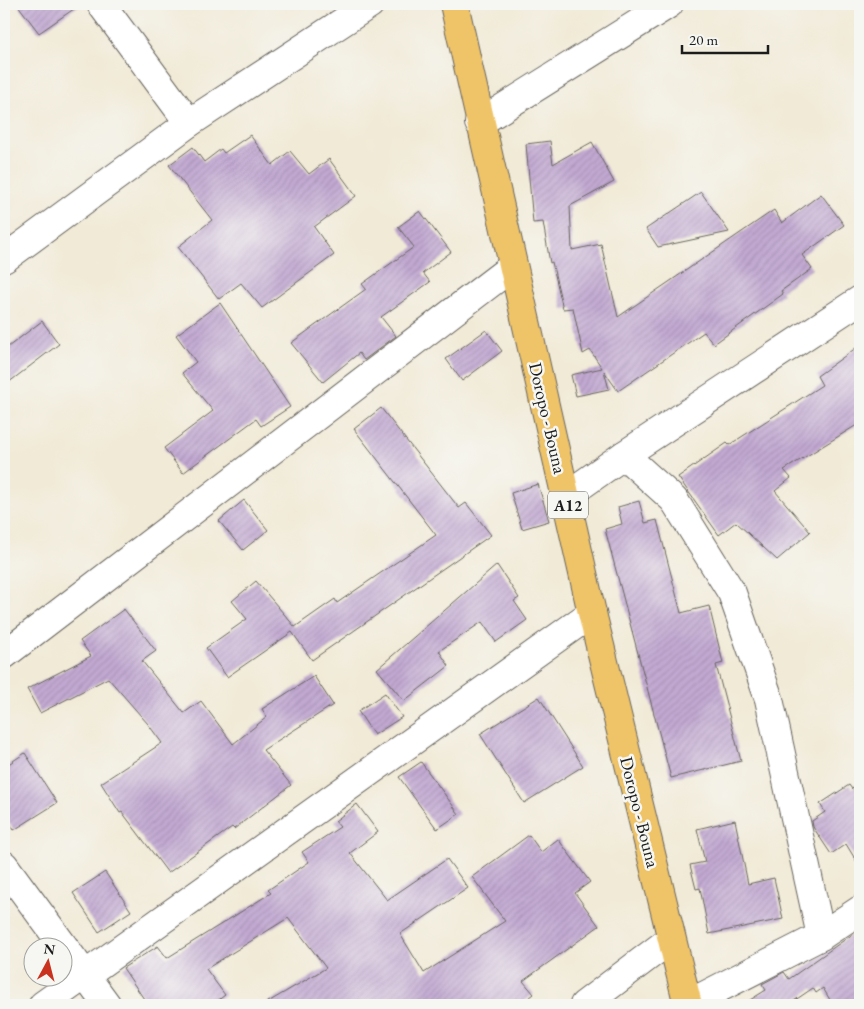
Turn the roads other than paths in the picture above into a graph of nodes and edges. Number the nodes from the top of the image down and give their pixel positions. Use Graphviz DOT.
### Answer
graph roads {
  1 [pos="101,4"];
  2 [pos="370,4"];
  3 [pos="454,4"];
  4 [pos="669,4"];
  5 [pos="189,123"];
  6 [pos="479,123"];
  7 [pos="4,259"];
  8 [pos="513,266"];
  9 [pos="860,300"];
  10 [pos="624,455"];
  11 [pos="566,496"];
  12 [pos="592,613"];
  13 [pos="4,655"];
  14 [pos="4,865"];
  15 [pos="860,910"];
  16 [pos="821,936"];
  17 [pos="671,939"];
  18 [pos="84,975"];
  19 [pos="43,1005"];
  20 [pos="107,1005"];
  21 [pos="584,1005"];
  22 [pos="688,1005"];
  1 -- 5 [label="street"];
  2 -- 5 [label="street"];
  3 -- 6 [label="main road, Doropo - Bouna / A12"];
  4 -- 6 [label="street"];
  5 -- 7 [label="street"];
  6 -- 8 [label="main road, Doropo - Bouna / A12"];
  8 -- 11 [label="main road, Doropo - Bouna / A12"];
  8 -- 13 [label="street"];
  9 -- 10 [label="street"];
  10 -- 11 [label="street"];
  10 -- 16 [label="street"];
  11 -- 12 [label="main road, Doropo - Bouna / A12"];
  12 -- 17 [label="main road, Doropo - Bouna / A12"];
  12 -- 18 [label="street"];
  14 -- 18 [label="street"];
  15 -- 16 [label="street"];
  16 -- 22 [label="street"];
  17 -- 21 [label="street"];
  17 -- 22 [label="main road, Doropo - Bouna / A12"];
  18 -- 19 [label="street"];
  18 -- 20 [label="street"];
}
